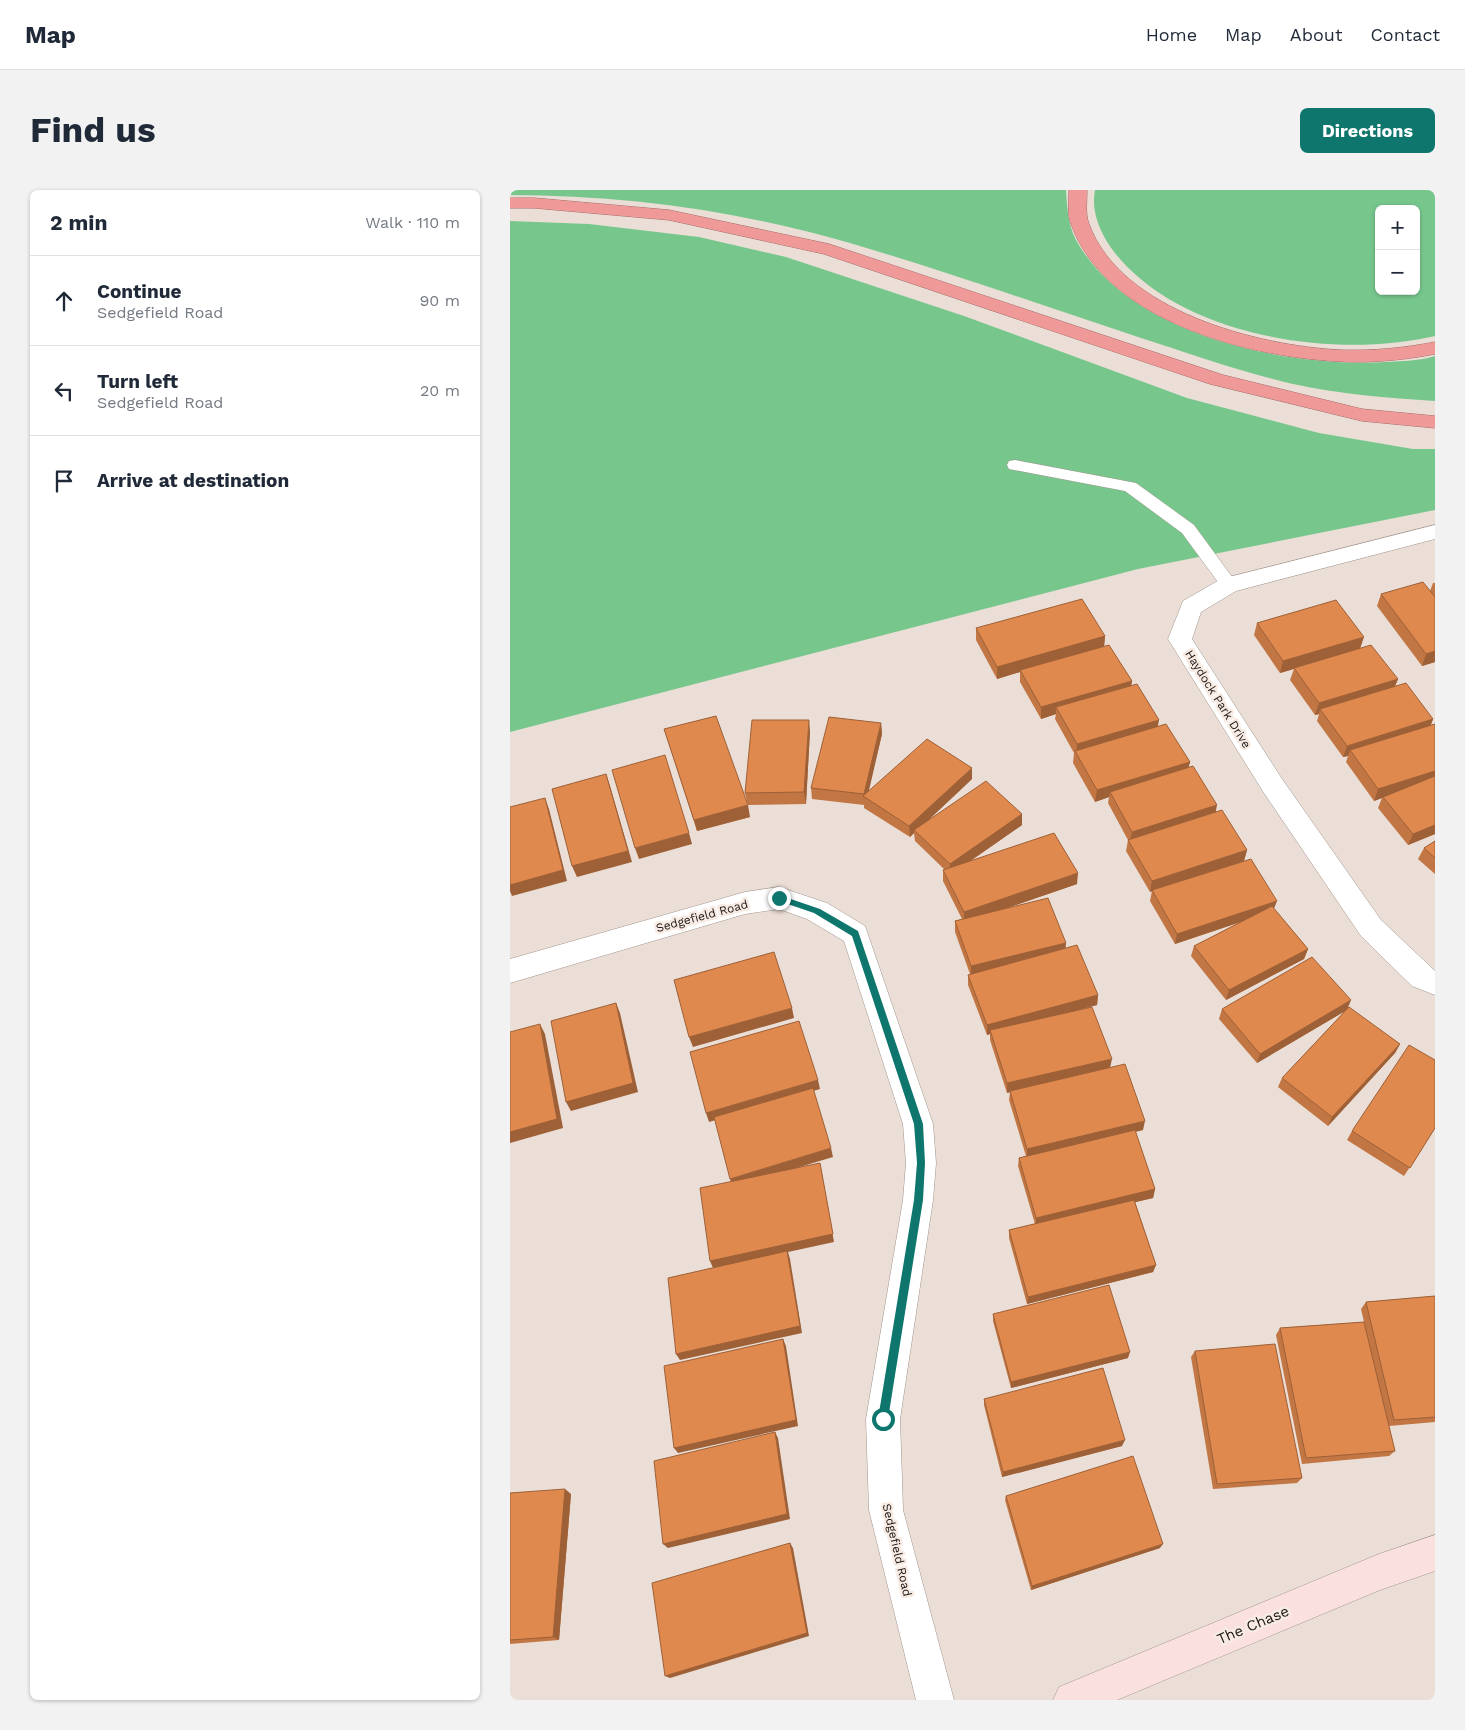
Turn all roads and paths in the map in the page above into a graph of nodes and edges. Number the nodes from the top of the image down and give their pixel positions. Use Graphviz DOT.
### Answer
graph roads {
  1 [pos="1078,190"];
  2 [pos="510,203"];
  3 [pos="1435,348"];
  4 [pos="1435,422"];
  5 [pos="1014,466"];
  6 [pos="1435,532"];
  7 [pos="1229,585"];
  8 [pos="510,970"];
  9 [pos="1435,983"];
  10 [pos="1435,1553"];
  11 [pos="935,1700"];
  12 [pos="1072,1700"];
  1 -- 3 [label="highway"];
  2 -- 4 [label="highway"];
  5 -- 7 [label="lane"];
  6 -- 7 [label="street, Haydock Park Drive"];
  7 -- 9 [label="street, Haydock Park Drive"];
  8 -- 11 [label="street, Sedgefield Road"];
  10 -- 12 [label="street, The Chase"];
}
